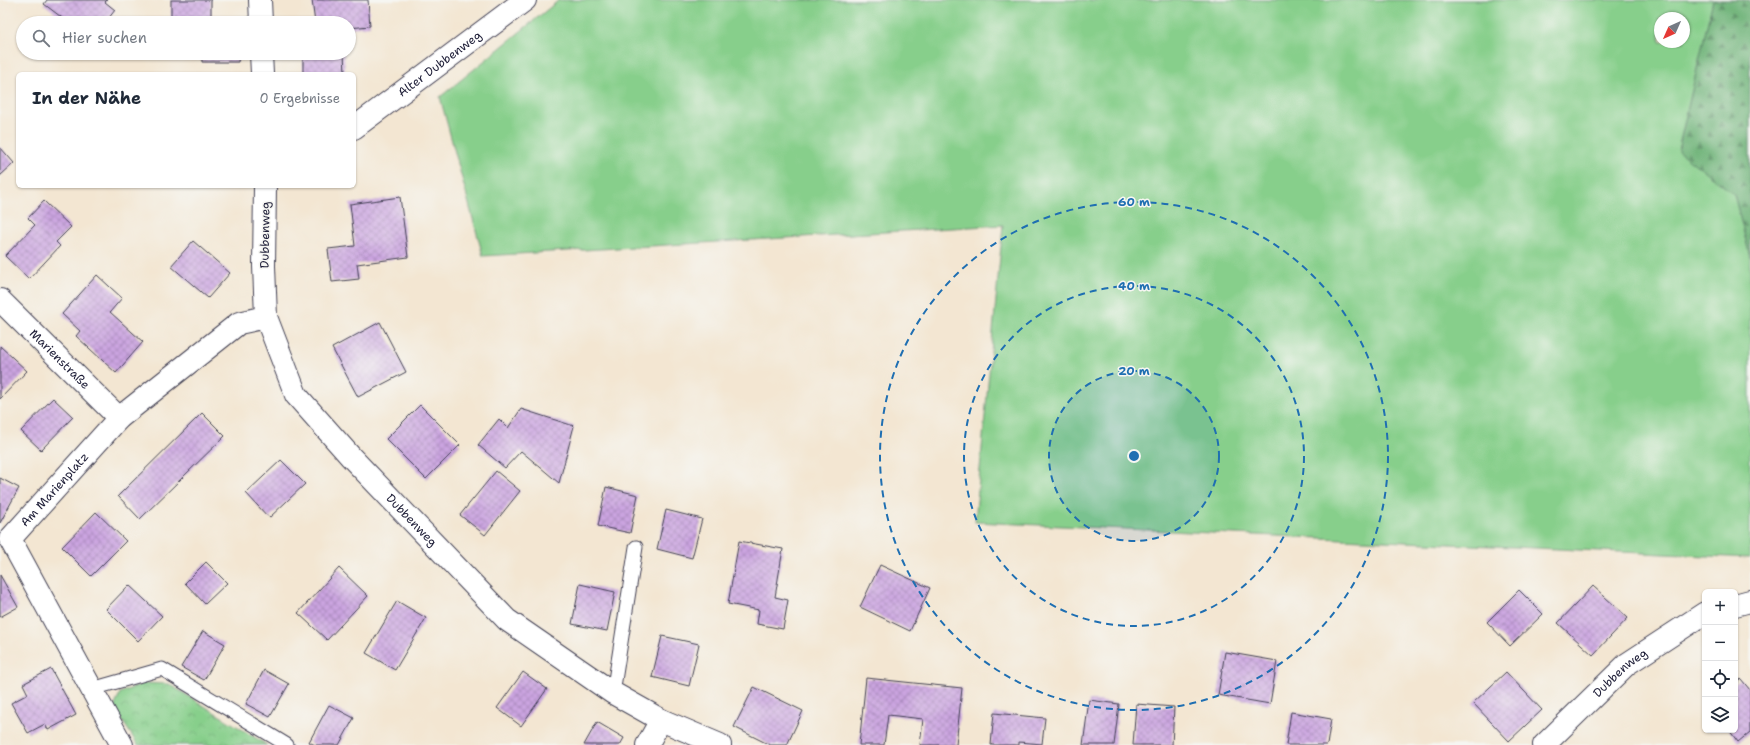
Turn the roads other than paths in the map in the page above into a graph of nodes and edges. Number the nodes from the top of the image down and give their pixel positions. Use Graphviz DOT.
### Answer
graph roads {
  1 [pos="260,0"];
  2 [pos="525,0"];
  3 [pos="260,16"];
  4 [pos="261,60"];
  5 [pos="262,72"];
  6 [pos="356,127"];
  7 [pos="269,189"];
  8 [pos="0,300"];
  9 [pos="266,318"];
  10 [pos="119,418"];
  11 [pos="636,547"];
  12 [pos="1750,601"];
  13 [pos="1738,604"];
  14 [pos="1702,615"];
  15 [pos="92,689"];
  16 [pos="613,693"];
  17 [pos="662,720"];
  18 [pos="122,745"];
  19 [pos="287,745"];
  20 [pos="647,745"];
  21 [pos="720,745"];
  22 [pos="1544,745"];
  1 -- 3 [label="street"];
  2 -- 6 [label="street, Alter Dubbenweg"];
  4 -- 5 [label="street"];
  7 -- 9 [label="street, Dubbenweg"];
  8 -- 10 [label="street, Marienstraße"];
  9 -- 10 [label="street, Am Marienplatz"];
  9 -- 16 [label="street, Dubbenweg"];
  10 -- 15 [label="street, Am Marienplatz"];
  11 -- 16 [label="lane"];
  12 -- 13 [label="street"];
  14 -- 22 [label="street, Dubbenweg"];
  15 -- 18 [label="street, Am Marienplatz"];
  15 -- 19 [label="lane"];
  16 -- 17 [label="street, Dubbenweg"];
  17 -- 20 [label="street"];
  17 -- 21 [label="street, Dubbenweg"];
}
